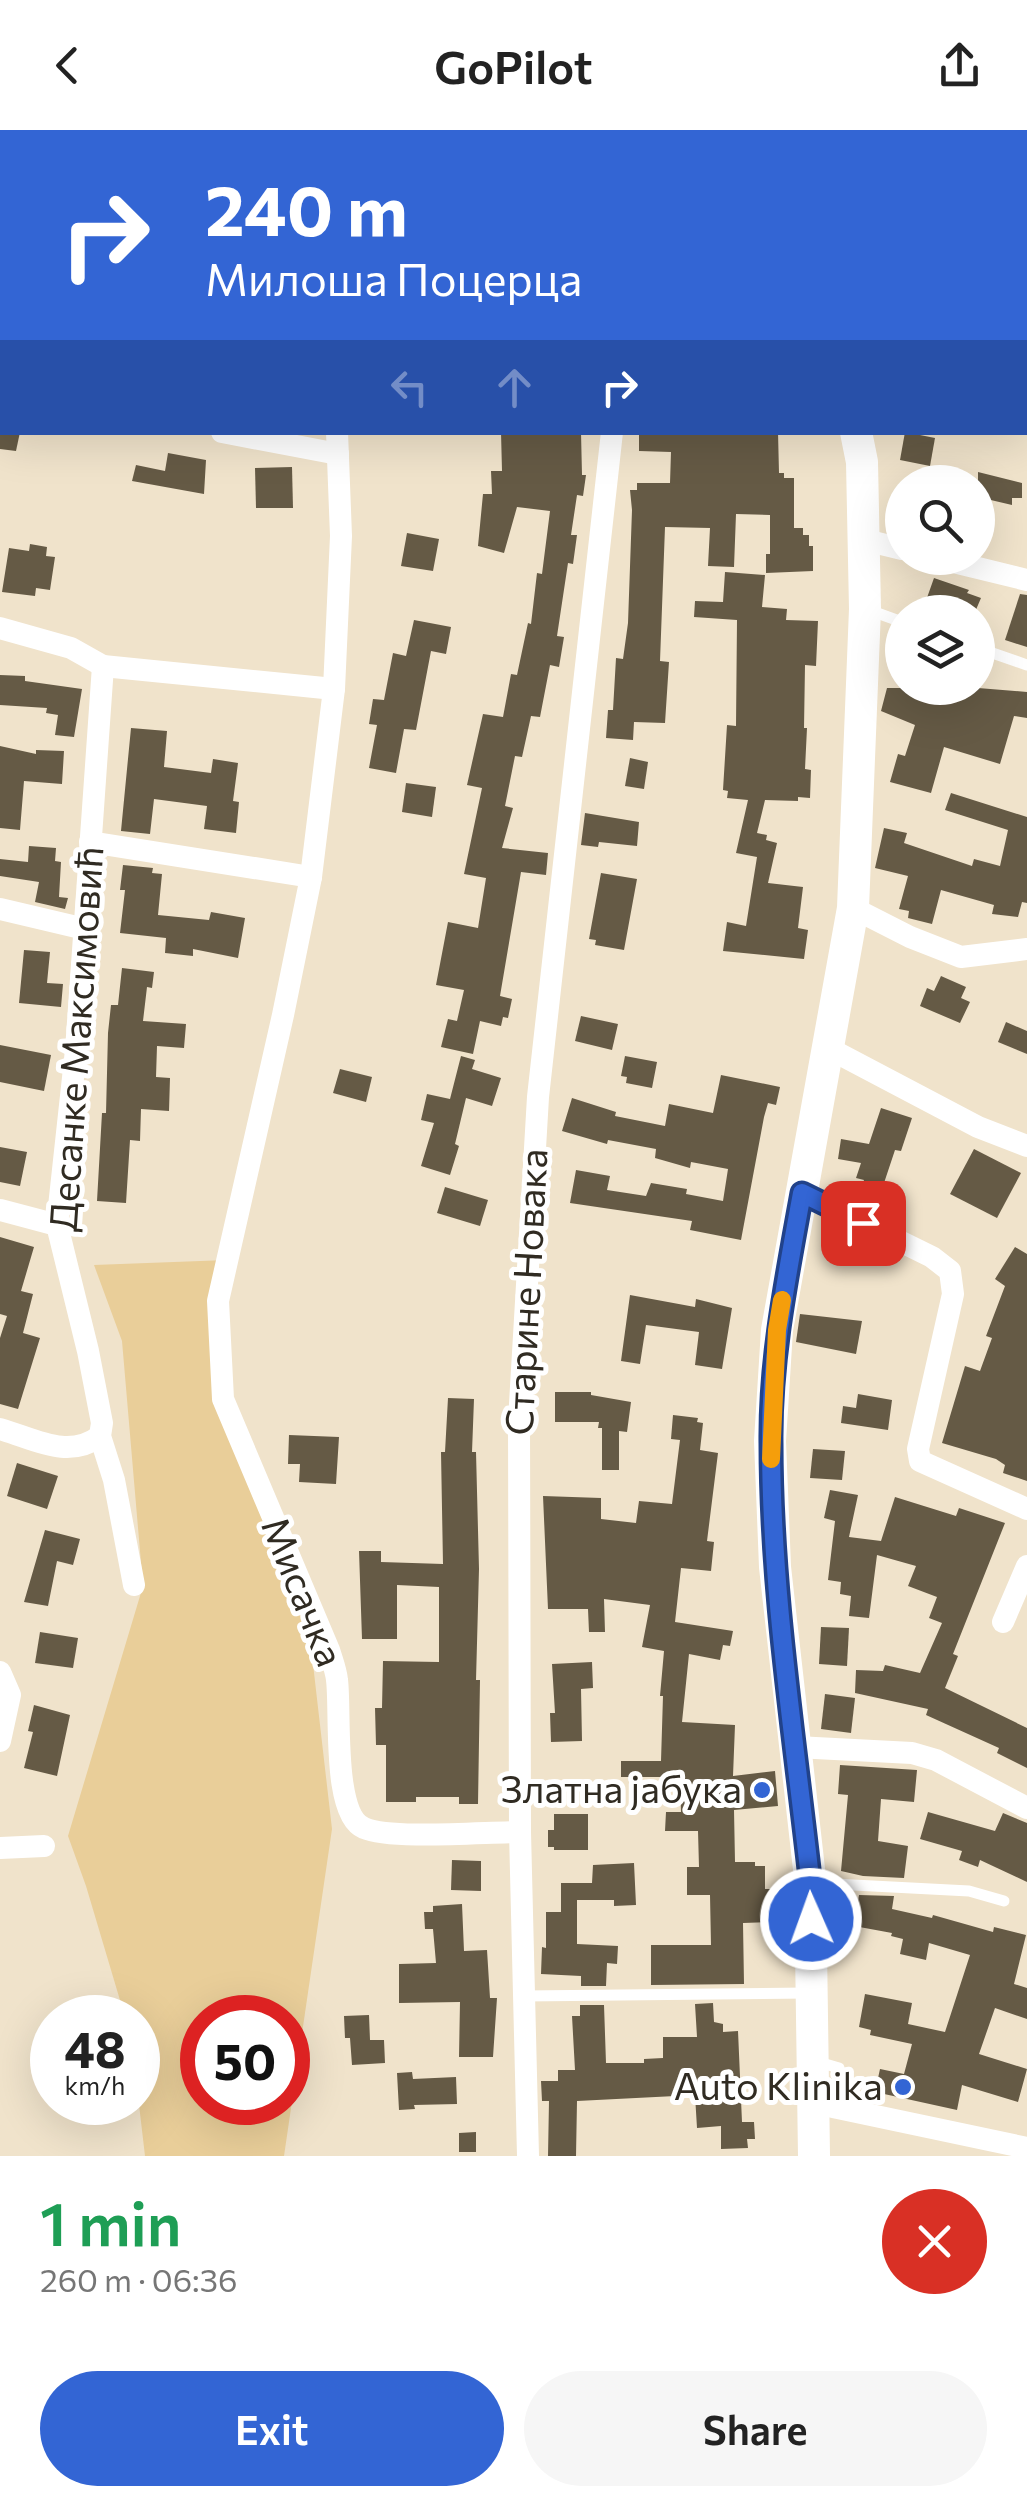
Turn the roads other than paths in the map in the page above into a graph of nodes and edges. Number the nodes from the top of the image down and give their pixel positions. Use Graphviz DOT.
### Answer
graph roads {
  1 [pos="251,435"];
  2 [pos="612,435"];
  3 [pos="857,435"];
  4 [pos="338,444"];
  5 [pos="865,540"];
  6 [pos="885,545"];
  7 [pos="995,572"];
  8 [pos="1027,580"];
  9 [pos="866,609"];
  10 [pos="885,616"];
  11 [pos="0,628"];
  12 [pos="995,654"];
  13 [pos="104,666"];
  14 [pos="1027,666"];
  15 [pos="334,689"];
  16 [pos="90,842"];
  17 [pos="310,877"];
  18 [pos="0,908"];
  19 [pos="853,908"];
  20 [pos="85,929"];
  21 [pos="1027,949"];
  22 [pos="828,1048"];
  23 [pos="1027,1146"];
  24 [pos="802,1193"];
  25 [pos="0,1210"];
  26 [pos="57,1226"];
  27 [pos="0,1429"];
  28 [pos="100,1436"];
  29 [pos="1027,1509"];
  30 [pos="1027,1566"];
  31 [pos="134,1584"];
  32 [pos="1003,1622"];
  33 [pos="4,1679"];
  34 [pos="0,1740"];
  35 [pos="796,1747"];
  36 [pos="1027,1808"];
  37 [pos="520,1832"];
  38 [pos="44,1846"];
  39 [pos="0,1848"];
  40 [pos="810,1882"];
  41 [pos="1004,1901"];
  42 [pos="812,1993"];
  43 [pos="524,1996"];
  44 [pos="828,2105"];
  45 [pos="1025,2142"];
  46 [pos="528,2156"];
  47 [pos="814,2156"];
  1 -- 4 [label="street"];
  2 -- 37 [label="street, Старине Новака"];
  3 -- 5 [label="main road"];
  4 -- 15 [label="street"];
  5 -- 6 [label="street"];
  5 -- 9 [label="main road"];
  7 -- 8 [label="street"];
  9 -- 10 [label="lane"];
  9 -- 19 [label="main road"];
  11 -- 13 [label="street"];
  12 -- 14 [label="lane"];
  13 -- 15 [label="street"];
  13 -- 16 [label="street, Десанке Максимовић"];
  15 -- 17 [label="street"];
  16 -- 17 [label="street"];
  16 -- 20 [label="street, Десанке Максимовић"];
  17 -- 37 [label="street, Мисачка"];
  18 -- 20 [label="street"];
  19 -- 21 [label="street"];
  19 -- 22 [label="main road"];
  20 -- 26 [label="street, Десанке Максимовић"];
  22 -- 23 [label="street"];
  22 -- 24 [label="main road"];
  24 -- 29 [label="street"];
  24 -- 35 [label="main road"];
  25 -- 26 [label="street"];
  26 -- 28 [label="street, Десанке Максимовић"];
  27 -- 28 [label="street"];
  28 -- 31 [label="street, Десанке Максимовић"];
  30 -- 32 [label="street"];
  33 -- 34 [label="street"];
  35 -- 36 [label="street"];
  35 -- 40 [label="main road"];
  37 -- 43 [label="street, Старине Новака"];
  38 -- 39 [label="street"];
  40 -- 41 [label="lane"];
  40 -- 42 [label="main road"];
  42 -- 43 [label="lane"];
  42 -- 44 [label="main road"];
  43 -- 46 [label="street, Старине Новака"];
  44 -- 45 [label="street"];
  44 -- 47 [label="main road"];
}
